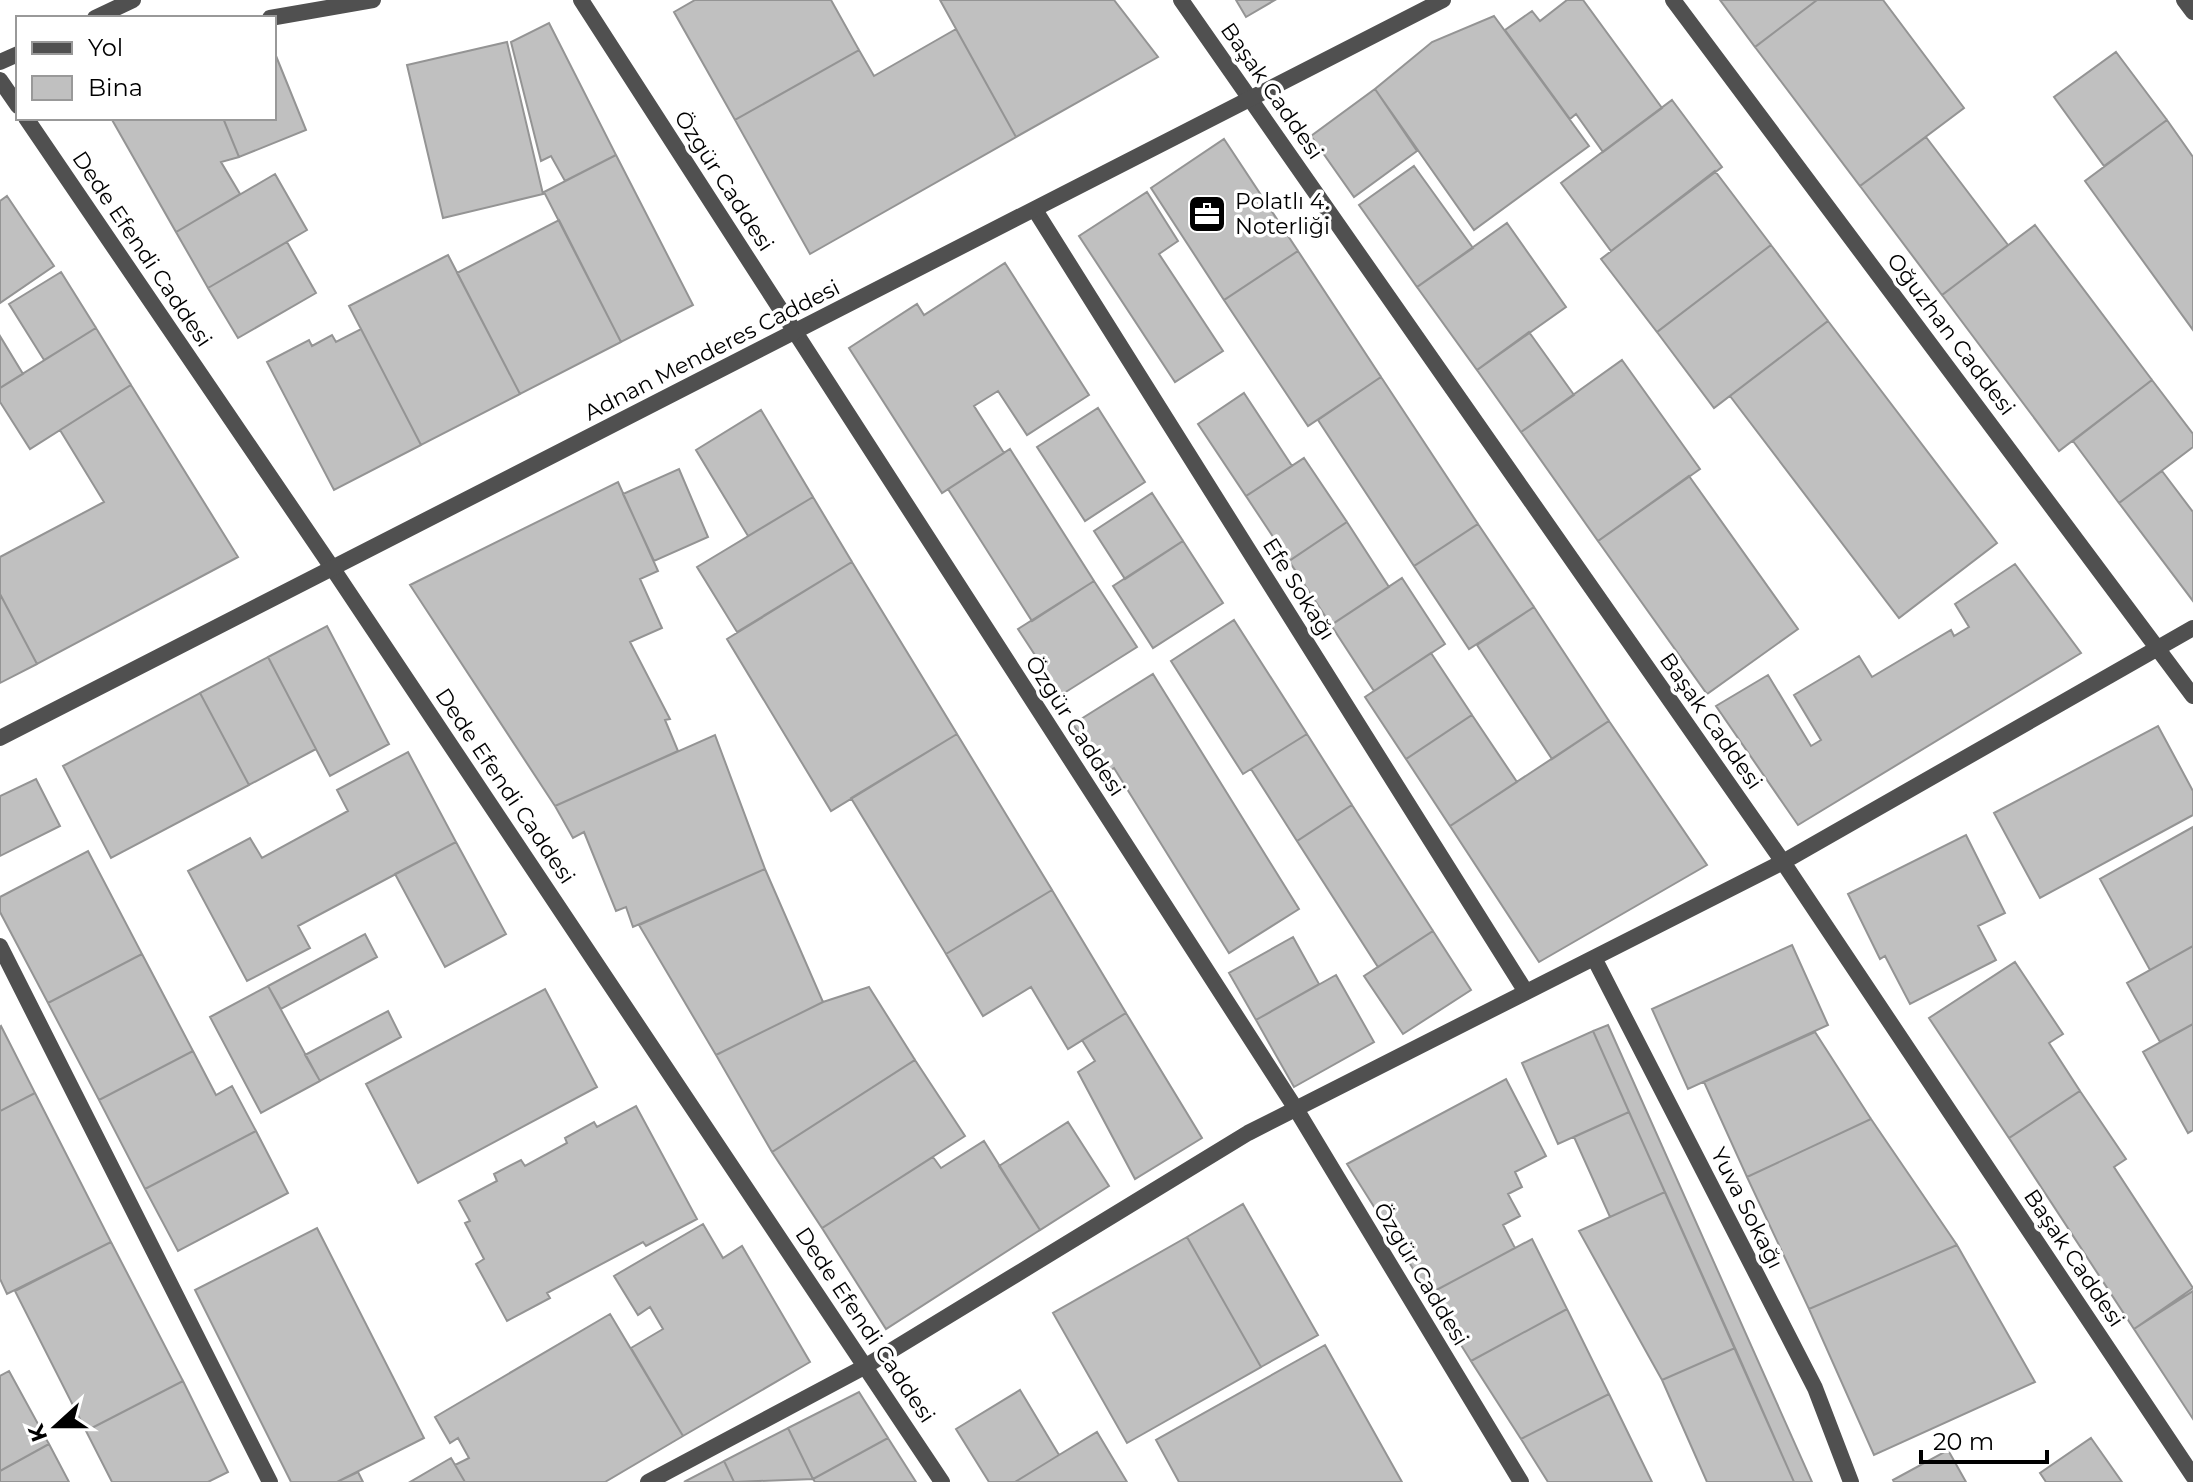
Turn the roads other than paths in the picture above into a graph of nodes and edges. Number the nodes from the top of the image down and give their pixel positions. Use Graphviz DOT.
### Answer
graph roads {
  1 [pos="133,0"];
  2 [pos="373,0"];
  3 [pos="581,0"];
  4 [pos="1181,0"];
  5 [pos="1443,0"];
  6 [pos="1673,0"];
  7 [pos="2184,0"];
  8 [pos="2193,12"];
  9 [pos="99,16"];
  10 [pos="276,17"];
  11 [pos="0,80"];
  12 [pos="1251,99"];
  13 [pos="16,103"];
  14 [pos="27,120"];
  15 [pos="1035,210"];
  16 [pos="796,332"];
  17 [pos="333,569"];
  18 [pos="2193,628"];
  19 [pos="2159,647"];
  20 [pos="2193,696"];
  21 [pos="0,738"];
  22 [pos="1783,862"];
  23 [pos="0,946"];
  24 [pos="1594,958"];
  25 [pos="1526,992"];
  26 [pos="1296,1109"];
  27 [pos="866,1366"];
  28 [pos="2193,1476"];
  29 [pos="270,1482"];
  30 [pos="648,1482"];
  31 [pos="942,1482"];
  32 [pos="1521,1482"];
  33 [pos="1851,1482"];
  1 -- 9 [label="street"];
  2 -- 10 [label="street"];
  3 -- 16 [label="street, Özgür Caddesi"];
  4 -- 12 [label="street, Başak Caddesi"];
  5 -- 12 [label="street, Adnan Menderes Caddesi"];
  6 -- 19 [label="street, Oğuzhan Caddesi"];
  7 -- 8 [label="street"];
  11 -- 13 [label="street"];
  12 -- 15 [label="street, Adnan Menderes Caddesi"];
  12 -- 22 [label="street, Başak Caddesi"];
  14 -- 17 [label="street, Dede Efendi Caddesi"];
  15 -- 16 [label="street, Adnan Menderes Caddesi"];
  15 -- 25 [label="street, Efe Sokağı"];
  16 -- 17 [label="street, Adnan Menderes Caddesi"];
  16 -- 26 [label="street, Özgür Caddesi"];
  17 -- 21 [label="street, Adnan Menderes Caddesi"];
  17 -- 27 [label="street, Dede Efendi Caddesi"];
  18 -- 19 [label="street"];
  19 -- 20 [label="street, Oğuzhan Caddesi"];
  19 -- 22 [label="street"];
  22 -- 24 [label="street"];
  22 -- 28 [label="street, Başak Caddesi"];
  23 -- 29 [label="street"];
  24 -- 25 [label="street"];
  24 -- 33 [label="street, Yuva Sokağı"];
  25 -- 26 [label="street"];
  26 -- 27 [label="street"];
  26 -- 32 [label="street, Özgür Caddesi"];
  27 -- 30 [label="street"];
  27 -- 31 [label="street, Dede Efendi Caddesi"];
}
